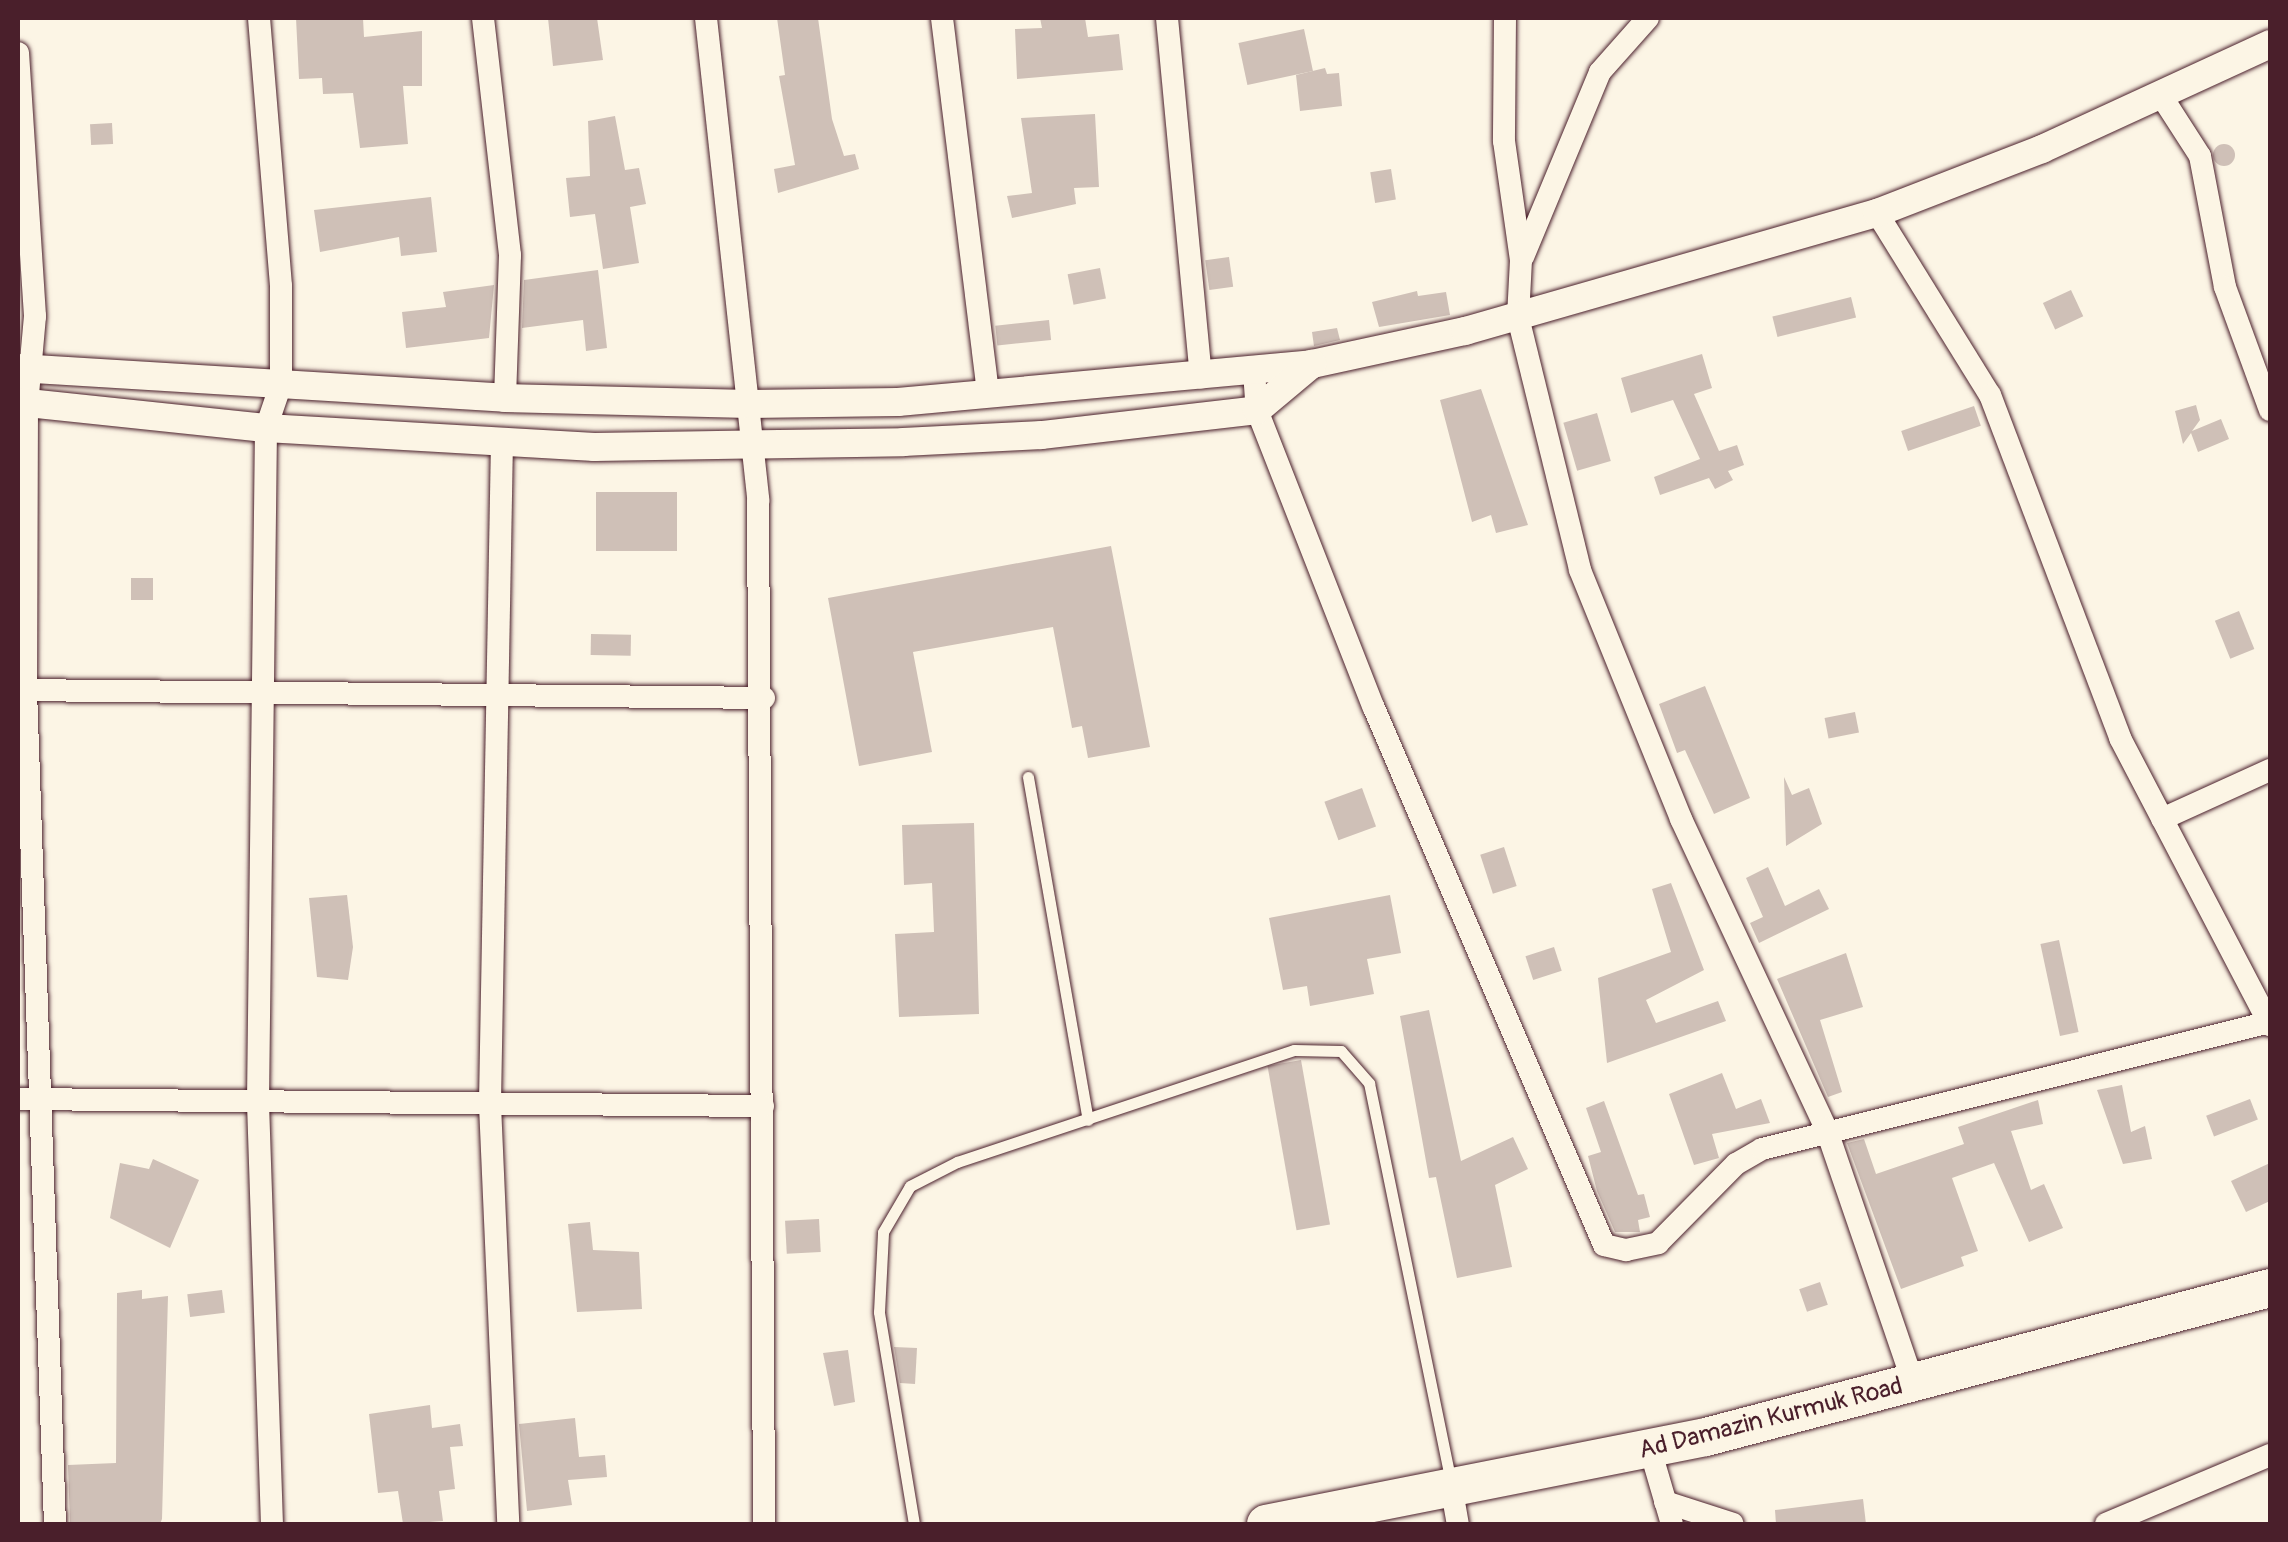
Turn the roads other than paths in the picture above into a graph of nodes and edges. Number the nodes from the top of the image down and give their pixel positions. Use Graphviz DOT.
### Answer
graph roads {
  1 [pos="259,18"];
  2 [pos="483,18"];
  3 [pos="706,18"];
  4 [pos="942,18"];
  5 [pos="1167,18"];
  6 [pos="1505,18"];
  7 [pos="1648,18"];
  8 [pos="2270,44"];
  9 [pos="18,52"];
  10 [pos="2162,97"];
  11 [pos="1877,213"];
  12 [pos="1521,260"];
  13 [pos="1518,317"];
  14 [pos="1312,364"];
  15 [pos="23,367"];
  16 [pos="1254,371"];
  17 [pos="1201,377"];
  18 [pos="280,384"];
  19 [pos="988,394"];
  20 [pos="505,398"];
  21 [pos="22,404"];
  22 [pos="749,404"];
  23 [pos="1258,410"];
  24 [pos="2270,410"];
  25 [pos="266,428"];
  26 [pos="502,442"];
  27 [pos="752,444"];
  28 [pos="22,690"];
  29 [pos="263,692"];
  30 [pos="496,695"];
  31 [pos="764,698"];
  32 [pos="2270,770"];
  33 [pos="1028,777"];
  34 [pos="2162,819"];
  35 [pos="2270,1023"];
  36 [pos="28,1099"];
  37 [pos="258,1103"];
  38 [pos="490,1105"];
  39 [pos="763,1106"];
  40 [pos="1088,1120"];
  41 [pos="1826,1128"];
  42 [pos="2270,1288"];
  43 [pos="1914,1385"];
  44 [pos="1650,1449"];
  45 [pos="2270,1455"];
  46 [pos="1455,1508"];
  47 [pos="1669,1513"];
  48 [pos="55,1524"];
  49 [pos="272,1524"];
  50 [pos="508,1524"];
  51 [pos="764,1524"];
  52 [pos="914,1524"];
  53 [pos="1266,1524"];
  54 [pos="1733,1524"];
  55 [pos="2106,1524"];
  1 -- 18 [label="street"];
  2 -- 20 [label="street"];
  3 -- 22 [label="street"];
  4 -- 19 [label="street"];
  5 -- 17 [label="street"];
  6 -- 12 [label="street"];
  7 -- 12 [label="street"];
  8 -- 10 [label="street"];
  9 -- 15 [label="street"];
  10 -- 11 [label="street"];
  10 -- 24 [label="street"];
  11 -- 13 [label="street"];
  11 -- 34 [label="street"];
  12 -- 13 [label="street"];
  13 -- 14 [label="street"];
  13 -- 41 [label="street"];
  14 -- 16 [label="street"];
  14 -- 23 [label="street"];
  15 -- 18 [label="street"];
  15 -- 21 [label="street"];
  16 -- 17 [label="street"];
  16 -- 23 [label="street"];
  17 -- 19 [label="street"];
  18 -- 20 [label="street"];
  18 -- 25 [label="street"];
  19 -- 22 [label="street"];
  20 -- 22 [label="street"];
  21 -- 25 [label="street"];
  21 -- 28 [label="street"];
  22 -- 27 [label="street"];
  23 -- 27 [label="street"];
  23 -- 41 [label="street"];
  25 -- 26 [label="street"];
  25 -- 29 [label="street"];
  26 -- 27 [label="street"];
  26 -- 30 [label="street"];
  27 -- 31 [label="street"];
  28 -- 29 [label="street"];
  28 -- 36 [label="street"];
  29 -- 30 [label="street"];
  29 -- 37 [label="street"];
  30 -- 31 [label="street"];
  30 -- 38 [label="street"];
  31 -- 39 [label="street"];
  32 -- 34 [label="street"];
  33 -- 40 [label="lane"];
  34 -- 35 [label="street"];
  35 -- 41 [label="street"];
  36 -- 37 [label="street"];
  36 -- 48 [label="street"];
  37 -- 38 [label="street"];
  37 -- 49 [label="street"];
  38 -- 39 [label="street"];
  38 -- 50 [label="street"];
  39 -- 51 [label="street"];
  40 -- 46 [label="lane"];
  40 -- 52 [label="lane"];
  41 -- 43 [label="street"];
  42 -- 43 [label="highway, Ad Damazin Kurmuk Road"];
  43 -- 44 [label="highway, Ad Damazin Kurmuk Road"];
  44 -- 46 [label="highway, Ad Damazin Kurmuk Road"];
  44 -- 47 [label="street"];
  45 -- 55 [label="street"];
  46 -- 53 [label="highway, Ad Damazin Kurmuk Road"];
  47 -- 54 [label="street"];
}
